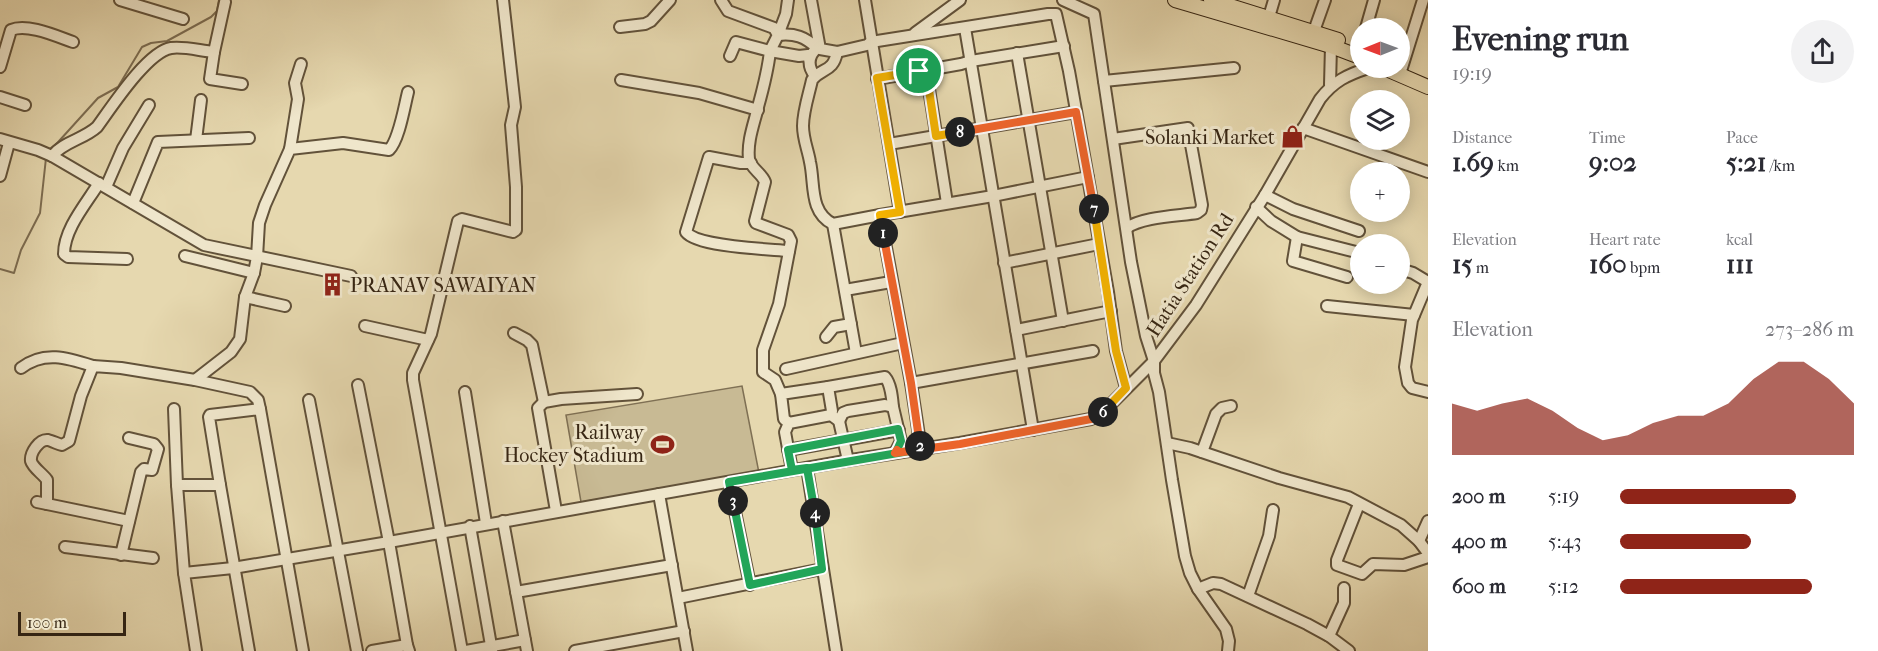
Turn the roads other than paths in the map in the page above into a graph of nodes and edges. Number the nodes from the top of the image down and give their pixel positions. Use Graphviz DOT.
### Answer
graph roads {
  1 [pos="120,0"];
  2 [pos="503,0"];
  3 [pos="670,0"];
  4 [pos="721,0"];
  5 [pos="788,0"];
  6 [pos="811,0"];
  7 [pos="865,0"];
  8 [pos="960,0"];
  9 [pos="1063,0"];
  10 [pos="1175,0"];
  11 [pos="1274,0"];
  12 [pos="1325,0"];
  13 [pos="1374,0"];
  14 [pos="1423,0"];
  15 [pos="1218,1"];
  16 [pos="225,2"];
  17 [pos="1269,17"];
  18 [pos="1369,18"];
  19 [pos="183,19"];
  20 [pos="0,26"];
  21 [pos="620,27"];
  22 [pos="965,28"];
  23 [pos="11,30"];
  24 [pos="1314,31"];
  25 [pos="778,35"];
  26 [pos="912,35"];
  27 [pos="1410,40"];
  28 [pos="73,42"];
  29 [pos="871,42"];
  30 [pos="1332,42"];
  31 [pos="1064,46"];
  32 [pos="1350,48"];
  33 [pos="818,49"];
  34 [pos="770,51"];
  35 [pos="214,52"];
  36 [pos="837,52"];
  37 [pos="1017,53"];
  38 [pos="730,56"];
  39 [pos="809,59"];
  40 [pos="971,60"];
  41 [pos="301,64"];
  42 [pos="0,67"];
  43 [pos="1234,68"];
  44 [pos="926,70"];
  45 [pos="1410,71"];
  46 [pos="1410,74"];
  47 [pos="815,75"];
  48 [pos="1350,75"];
  49 [pos="1428,77"];
  50 [pos="877,78"];
  51 [pos="621,80"];
  52 [pos="1104,81"];
  53 [pos="242,84"];
  54 [pos="1330,86"];
  55 [pos="1428,87"];
  56 [pos="408,92"];
  57 [pos="0,96"];
  58 [pos="201,100"];
  59 [pos="25,105"];
  60 [pos="149,105"];
  61 [pos="758,110"];
  62 [pos="1076,112"];
  63 [pos="1030,121"];
  64 [pos="983,128"];
  65 [pos="1303,128"];
  66 [pos="936,136"];
  67 [pos="249,138"];
  68 [pos="1113,139"];
  69 [pos="196,140"];
  70 [pos="5,141"];
  71 [pos="889,144"];
  72 [pos="290,149"];
  73 [pos="52,156"];
  74 [pos="751,163"];
  75 [pos="1428,172"];
  76 [pos="0,176"];
  77 [pos="1088,177"];
  78 [pos="103,185"];
  79 [pos="1040,187"];
  80 [pos="1265,195"];
  81 [pos="993,196"];
  82 [pos="134,203"];
  83 [pos="947,203"];
  84 [pos="1256,207"];
  85 [pos="900,212"];
  86 [pos="880,215"];
  87 [pos="833,224"];
  88 [pos="1127,228"];
  89 [pos="1359,231"];
  90 [pos="1297,237"];
  91 [pos="1099,244"];
  92 [pos="1350,250"];
  93 [pos="789,251"];
  94 [pos="1052,253"];
  95 [pos="185,256"];
  96 [pos="257,257"];
  97 [pos="127,258"];
  98 [pos="1004,262"];
  99 [pos="1410,272"];
  100 [pos="254,273"];
  101 [pos="351,276"];
  102 [pos="1347,277"];
  103 [pos="891,282"];
  104 [pos="1428,283"];
  105 [pos="845,290"];
  106 [pos="245,297"];
  107 [pos="285,306"];
  108 [pos="1327,306"];
  109 [pos="1111,311"];
  110 [pos="1414,315"];
  111 [pos="1063,321"];
  112 [pos="851,324"];
  113 [pos="365,326"];
  114 [pos="1016,330"];
  115 [pos="514,333"];
  116 [pos="826,338"];
  117 [pos="428,340"];
  118 [pos="903,343"];
  119 [pos="1093,351"];
  120 [pos="856,353"];
  121 [pos="1154,361"];
  122 [pos="1022,363"];
  123 [pos="93,366"];
  124 [pos="21,368"];
  125 [pos="786,369"];
  126 [pos="195,380"];
  127 [pos="911,383"];
  128 [pos="358,385"];
  129 [pos="828,387"];
  130 [pos="1126,388"];
  131 [pos="1428,392"];
  132 [pos="465,393"];
  133 [pos="637,394"];
  134 [pos="781,394"];
  135 [pos="309,400"];
  136 [pos="543,402"];
  137 [pos="1231,406"];
  138 [pos="893,408"];
  139 [pos="174,409"];
  140 [pos="260,409"];
  141 [pos="835,418"];
  142 [pos="789,423"];
  143 [pos="898,429"];
  144 [pos="1033,430"];
  145 [pos="129,438"];
  146 [pos="844,440"];
  147 [pos="1167,443"];
  148 [pos="921,449"];
  149 [pos="788,450"];
  150 [pos="1202,452"];
  151 [pos="895,453"];
  152 [pos="845,461"];
  153 [pos="156,463"];
  154 [pos="176,466"];
  155 [pos="807,468"];
  156 [pos="792,470"];
  157 [pos="729,482"];
  158 [pos="177,485"];
  159 [pos="220,485"];
  160 [pos="659,494"];
  161 [pos="1359,504"];
  162 [pos="1273,510"];
  163 [pos="556,511"];
  164 [pos="129,521"];
  165 [pos="503,521"];
  166 [pos="1428,521"];
  167 [pos="486,523"];
  168 [pos="470,526"];
  169 [pos="441,532"];
  170 [pos="1419,541"];
  171 [pos="389,542"];
  172 [pos="65,547"];
  173 [pos="338,550"];
  174 [pos="121,555"];
  175 [pos="1428,555"];
  176 [pos="153,558"];
  177 [pos="287,558"];
  178 [pos="672,565"];
  179 [pos="233,568"];
  180 [pos="822,569"];
  181 [pos="184,573"];
  182 [pos="750,585"];
  183 [pos="1344,588"];
  184 [pos="1198,589"];
  185 [pos="516,592"];
  186 [pos="1248,596"];
  187 [pos="678,598"];
  188 [pos="684,632"];
  189 [pos="1329,636"];
  190 [pos="526,646"];
  191 [pos="408,648"];
  192 [pos="607,648"];
  193 [pos="492,649"];
  194 [pos="196,651"];
  195 [pos="249,651"];
  196 [pos="303,651"];
  197 [pos="357,651"];
  198 [pos="372,651"];
  199 [pos="464,651"];
  200 [pos="574,651"];
  201 [pos="687,651"];
  202 [pos="836,651"];
  203 [pos="1228,651"];
  204 [pos="1349,651"];
  1 -- 19 [label="street"];
  2 -- 117 [label="street"];
  3 -- 21 [label="street"];
  4 -- 25 [label="street"];
  5 -- 25 [label="street"];
  6 -- 33 [label="street"];
  7 -- 29 [label="street"];
  8 -- 26 [label="street"];
  9 -- 52 [label="street"];
  10 -- 30 [label="main road"];
  11 -- 17 [label="street"];
  12 -- 24 [label="street"];
  13 -- 18 [label="street"];
  14 -- 27 [label="street"];
  15 -- 17 [label="main road"];
  16 -- 35 [label="street"];
  17 -- 24 [label="main road"];
  20 -- 23 [label="street"];
  22 -- 26 [label="street"];
  22 -- 31 [label="street"];
  22 -- 40 [label="street"];
  23 -- 28 [label="street"];
  23 -- 42 [label="street"];
  24 -- 30 [label="main road"];
  25 -- 33 [label="street"];
  25 -- 34 [label="street"];
  26 -- 29 [label="street"];
  29 -- 36 [label="street"];
  29 -- 50 [label="street"];
  30 -- 32 [label="main road"];
  30 -- 54 [label="street"];
  31 -- 37 [label="street"];
  31 -- 62 [label="street"];
  33 -- 36 [label="street"];
  33 -- 39 [label="street"];
  34 -- 38 [label="street"];
  34 -- 39 [label="street"];
  34 -- 61 [label="street"];
  35 -- 53 [label="street"];
  35 -- 73 [label="street"];
  36 -- 47 [label="street"];
  37 -- 40 [label="street"];
  37 -- 63 [label="street"];
  39 -- 47 [label="street"];
  40 -- 44 [label="street"];
  40 -- 64 [label="street"];
  41 -- 72 [label="street"];
  43 -- 52 [label="street"];
  44 -- 50 [label="street"];
  44 -- 66 [label="street"];
  45 -- 49 [label="main road"];
  46 -- 55 [label="main road"];
  47 -- 87 [label="street"];
  48 -- 54 [label="street"];
  50 -- 71 [label="street"];
  51 -- 61 [label="street"];
  52 -- 68 [label="street"];
  54 -- 65 [label="street, Hatia Station Rd"];
  56 -- 72 [label="street"];
  57 -- 59 [label="street"];
  58 -- 69 [label="street"];
  60 -- 78 [label="street"];
  61 -- 74 [label="street"];
  62 -- 63 [label="street"];
  62 -- 77 [label="street"];
  63 -- 64 [label="street"];
  63 -- 79 [label="street"];
  64 -- 66 [label="street"];
  64 -- 81 [label="street"];
  65 -- 75 [label="street"];
  65 -- 80 [label="street, Hatia Station Rd"];
  66 -- 71 [label="street"];
  66 -- 83 [label="street"];
  67 -- 69 [label="street"];
  68 -- 88 [label="street"];
  68 -- 88 [label="street"];
  69 -- 82 [label="street"];
  70 -- 73 [label="street"];
  70 -- 76 [label="street"];
  71 -- 85 [label="street"];
  72 -- 96 [label="street"];
  73 -- 78 [label="street"];
  74 -- 93 [label="street"];
  74 -- 93 [label="street"];
  77 -- 79 [label="street"];
  77 -- 91 [label="street"];
  78 -- 82 [label="street"];
  78 -- 97 [label="street"];
  79 -- 81 [label="street"];
  79 -- 94 [label="street"];
  80 -- 84 [label="street, Hatia Station Rd"];
  80 -- 89 [label="street"];
  81 -- 83 [label="street"];
  81 -- 98 [label="street"];
  82 -- 96 [label="street"];
  83 -- 85 [label="street"];
  84 -- 90 [label="street"];
  84 -- 121 [label="street, Hatia Station Rd"];
  85 -- 86 [label="street"];
  86 -- 87 [label="street"];
  86 -- 103 [label="street"];
  87 -- 105 [label="street"];
  88 -- 121 [label="street"];
  90 -- 92 [label="street"];
  90 -- 102 [label="street"];
  91 -- 94 [label="street"];
  91 -- 109 [label="street"];
  93 -- 134 [label="street"];
  94 -- 98 [label="street"];
  94 -- 111 [label="street"];
  95 -- 100 [label="street"];
  96 -- 100 [label="street"];
  96 -- 101 [label="street"];
  98 -- 114 [label="street"];
  99 -- 104 [label="street"];
  100 -- 106 [label="street"];
  103 -- 105 [label="street"];
  103 -- 118 [label="street"];
  104 -- 110 [label="street"];
  105 -- 112 [label="street"];
  106 -- 107 [label="street"];
  106 -- 126 [label="street"];
  108 -- 110 [label="street"];
  109 -- 111 [label="street"];
  109 -- 130 [label="street"];
  110 -- 131 [label="street"];
  111 -- 114 [label="street"];
  112 -- 116 [label="street"];
  112 -- 120 [label="street"];
  113 -- 117 [label="street"];
  114 -- 122 [label="street"];
  115 -- 136 [label="street"];
  117 -- 169 [label="street"];
  118 -- 120 [label="street"];
  118 -- 127 [label="street"];
  119 -- 122 [label="street"];
  120 -- 125 [label="street"];
  121 -- 130 [label="street, Hatia Station Rd"];
  121 -- 147 [label="street"];
  122 -- 127 [label="street"];
  122 -- 144 [label="street"];
  123 -- 124 [label="street"];
  123 -- 126 [label="street"];
  123 -- 164 [label="street"];
  126 -- 140 [label="street"];
  127 -- 148 [label="street"];
  128 -- 171 [label="street"];
  129 -- 134 [label="street"];
  129 -- 138 [label="street"];
  129 -- 141 [label="street"];
  130 -- 144 [label="street, Hatia Station Rd"];
  132 -- 167 [label="street"];
  133 -- 136 [label="street"];
  134 -- 142 [label="street"];
  135 -- 173 [label="street"];
  136 -- 163 [label="street"];
  137 -- 150 [label="street"];
  138 -- 141 [label="street"];
  138 -- 143 [label="street"];
  139 -- 154 [label="street"];
  140 -- 159 [label="street"];
  140 -- 177 [label="street"];
  141 -- 142 [label="street"];
  141 -- 146 [label="street"];
  142 -- 149 [label="street"];
  143 -- 146 [label="street"];
  143 -- 151 [label="street"];
  144 -- 148 [label="street, Hatia Station Rd"];
  145 -- 153 [label="street"];
  146 -- 149 [label="street"];
  146 -- 152 [label="street"];
  147 -- 150 [label="street"];
  147 -- 184 [label="street"];
  148 -- 151 [label="street, Hatia Station Rd"];
  149 -- 156 [label="street"];
  150 -- 161 [label="street"];
  151 -- 152 [label="street, Hatia Station Rd"];
  152 -- 155 [label="street, Hatia Station Rd"];
  153 -- 154 [label="street"];
  153 -- 164 [label="street"];
  154 -- 158 [label="street"];
  155 -- 156 [label="street, Hatia Station Rd"];
  155 -- 180 [label="street"];
  156 -- 157 [label="street, Hatia Station Rd"];
  157 -- 160 [label="street, Hatia Station Rd"];
  157 -- 182 [label="street"];
  158 -- 159 [label="street"];
  158 -- 181 [label="street"];
  159 -- 179 [label="street"];
  160 -- 163 [label="street, Hatia Station Rd"];
  160 -- 178 [label="street"];
  161 -- 170 [label="street"];
  161 -- 175 [label="street"];
  162 -- 186 [label="street"];
  163 -- 165 [label="street, Hatia Station Rd"];
  164 -- 174 [label="street"];
  165 -- 167 [label="street, Hatia Station Rd"];
  165 -- 185 [label="street"];
  166 -- 170 [label="street"];
  167 -- 168 [label="street, Hatia Station Rd"];
  168 -- 169 [label="street, Hatia Station Rd"];
  168 -- 193 [label="street"];
  169 -- 171 [label="street, Hatia Station Rd"];
  169 -- 199 [label="street"];
  170 -- 175 [label="street"];
  171 -- 173 [label="street, Hatia Station Rd"];
  171 -- 191 [label="street"];
  172 -- 174 [label="street"];
  173 -- 177 [label="street, Hatia Station Rd"];
  173 -- 197 [label="street"];
  174 -- 176 [label="street"];
  177 -- 179 [label="street, Hatia Station Rd"];
  177 -- 196 [label="street"];
  178 -- 185 [label="street"];
  178 -- 187 [label="street"];
  179 -- 181 [label="street, Hatia Station Rd"];
  179 -- 195 [label="street"];
  180 -- 182 [label="street"];
  180 -- 202 [label="street"];
  181 -- 194 [label="street"];
  182 -- 187 [label="street"];
  183 -- 189 [label="street"];
  184 -- 186 [label="street"];
  184 -- 203 [label="street"];
  185 -- 190 [label="street"];
  186 -- 189 [label="street"];
  187 -- 188 [label="street"];
  188 -- 192 [label="street"];
  188 -- 201 [label="street"];
  189 -- 204 [label="street"];
  190 -- 193 [label="street"];
  191 -- 198 [label="street"];
  192 -- 200 [label="street"];
  193 -- 199 [label="street"];
}
